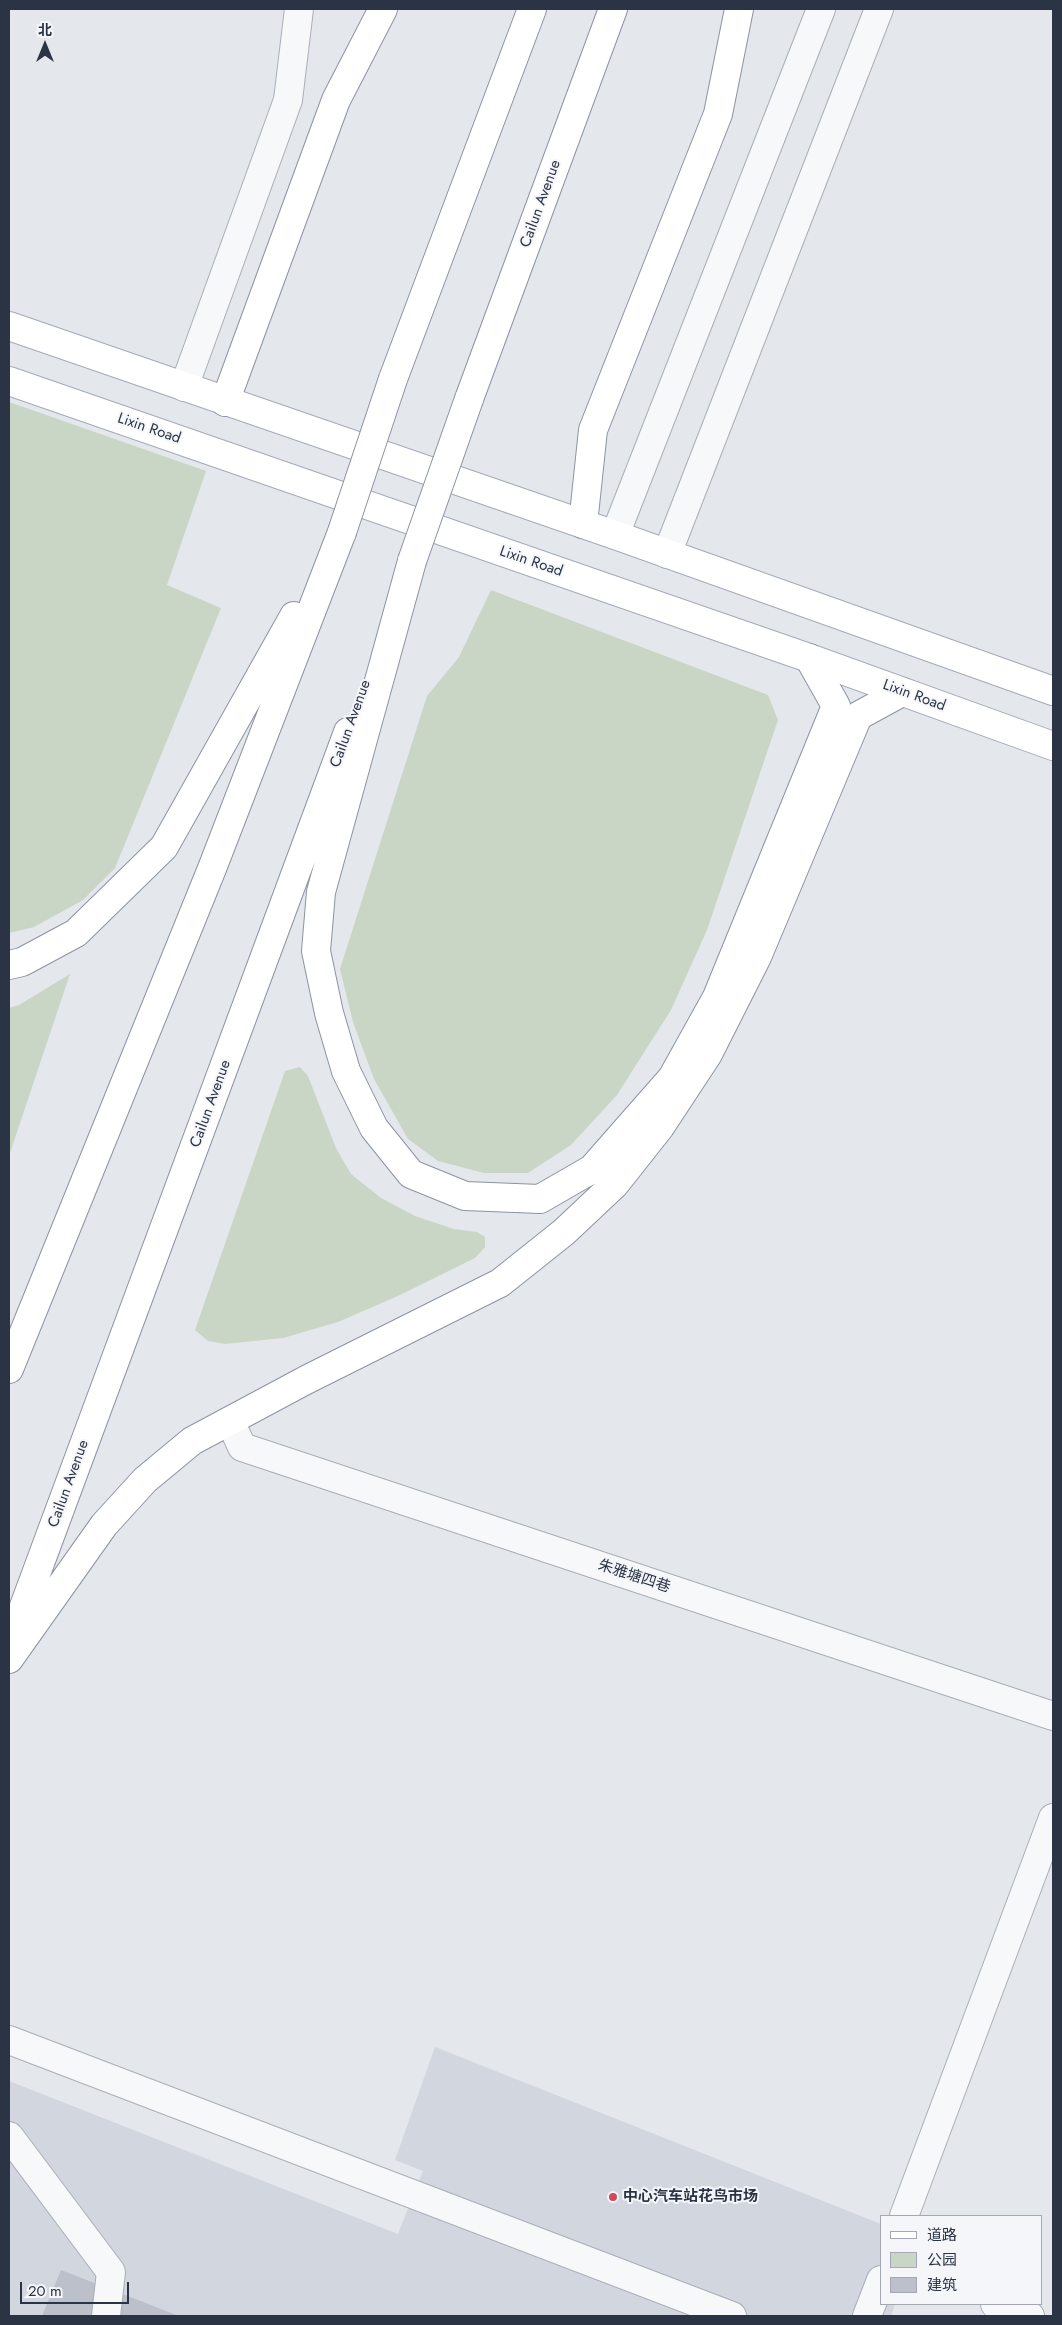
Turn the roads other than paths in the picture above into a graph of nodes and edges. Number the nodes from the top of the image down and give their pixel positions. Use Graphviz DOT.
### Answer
graph roads {
  1 [pos="299,9"];
  2 [pos="383,9"];
  3 [pos="532,9"];
  4 [pos="613,9"];
  5 [pos="738,9"];
  6 [pos="821,9"];
  7 [pos="879,9"];
  8 [pos="9,326"];
  9 [pos="9,381"];
  10 [pos="184,387"];
  11 [pos="225,402"];
  12 [pos="583,524"];
  13 [pos="342,532"];
  14 [pos="615,535"];
  15 [pos="667,554"];
  16 [pos="412,561"];
  17 [pos="809,658"];
  18 [pos="1053,690"];
  19 [pos="902,692"];
  20 [pos="1053,746"];
  21 [pos="9,966"];
  22 [pos="9,1369"];
  23 [pos="230,1421"];
  24 [pos="9,1647"];
  25 [pos="9,1659"];
  26 [pos="1053,1716"];
  27 [pos="1053,1818"];
  28 [pos="9,2040"];
  29 [pos="9,2136"];
  30 [pos="904,2215"];
  31 [pos="880,2283"];
  32 [pos="997,2305"];
  33 [pos="106,2316"];
  34 [pos="732,2316"];
  35 [pos="867,2316"];
  36 [pos="1030,2316"];
  1 -- 10 [label="street"];
  2 -- 11 [label="main road"];
  3 -- 13 [label="main road, bridge"];
  4 -- 16 [label="main road, Cailun Avenue, bridge"];
  5 -- 12 [label="main road"];
  6 -- 14 [label="street"];
  7 -- 15 [label="street"];
  8 -- 10 [label="main road"];
  9 -- 17 [label="main road, Lixin Road"];
  10 -- 11 [label="main road"];
  11 -- 12 [label="main road"];
  12 -- 14 [label="main road"];
  13 -- 21 [label="main road"];
  13 -- 22 [label="main road"];
  14 -- 15 [label="main road"];
  15 -- 18 [label="main road"];
  16 -- 17 [label="main road"];
  16 -- 24 [label="main road, Cailun Avenue"];
  17 -- 19 [label="main road, Lixin Road"];
  19 -- 20 [label="main road, Lixin Road"];
  19 -- 23 [label="main road"];
  23 -- 25 [label="main road"];
  23 -- 26 [label="street, 朱雅塘四巷"];
  27 -- 30 [label="street"];
  28 -- 34 [label="street"];
  29 -- 33 [label="street"];
  31 -- 35 [label="street"];
  32 -- 36 [label="street"];
}
